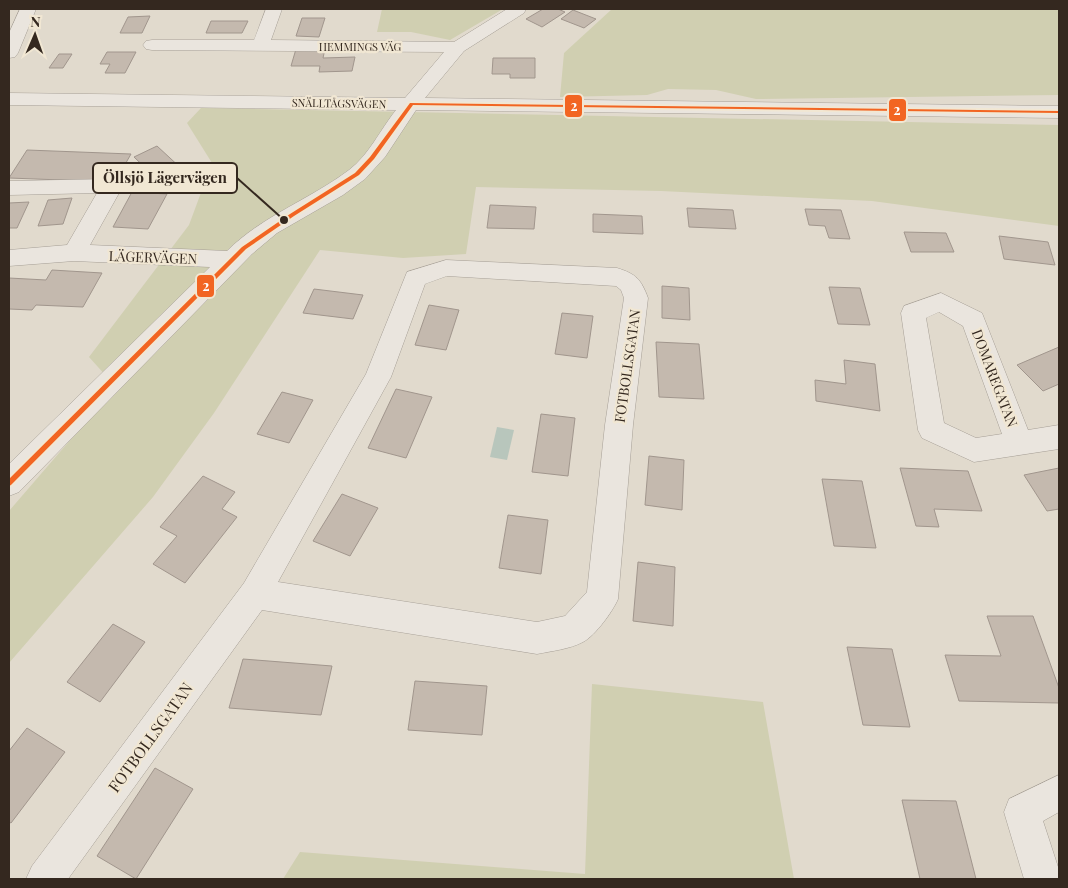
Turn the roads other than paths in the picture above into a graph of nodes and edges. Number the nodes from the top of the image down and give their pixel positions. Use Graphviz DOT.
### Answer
graph roads {
  1 [pos="28,9"];
  2 [pos="274,9"];
  3 [pos="518,9"];
  4 [pos="261,45"];
  5 [pos="152,46"];
  6 [pos="458,47"];
  7 [pos="9,53"];
  8 [pos="9,99"];
  9 [pos="412,104"];
  10 [pos="1059,112"];
  11 [pos="9,188"];
  12 [pos="74,253"];
  13 [pos="9,258"];
  14 [pos="232,260"];
  15 [pos="1059,437"];
  16 [pos="1020,444"];
  17 [pos="9,484"];
  18 [pos="255,594"];
  19 [pos="1059,793"];
  20 [pos="45,879"];
  21 [pos="1043,879"];
  1 -- 7 [label="street"];
  2 -- 4 [label="street"];
  3 -- 6 [label="street"];
  4 -- 5 [label="street, HEMMINGS VÄG"];
  4 -- 6 [label="street, HEMMINGS VÄG"];
  6 -- 9 [label="street"];
  8 -- 9 [label="street, SNÄLLTÅGSVÄGEN"];
  9 -- 10 [label="street, SNÄLLTÅGSVÄGEN"];
  9 -- 14 [label="street"];
  11 -- 12 [label="street"];
  12 -- 13 [label="street, LÄGERVÄGEN"];
  12 -- 14 [label="street, LÄGERVÄGEN"];
  14 -- 17 [label="street"];
  15 -- 16 [label="street, DOMAREGATAN"];
  16 -- 16 [label="street, DOMAREGATAN"];
  18 -- 18 [label="street, FOTBOLLSGATAN"];
  18 -- 20 [label="street, FOTBOLLSGATAN"];
  19 -- 21 [label="street"];
}
